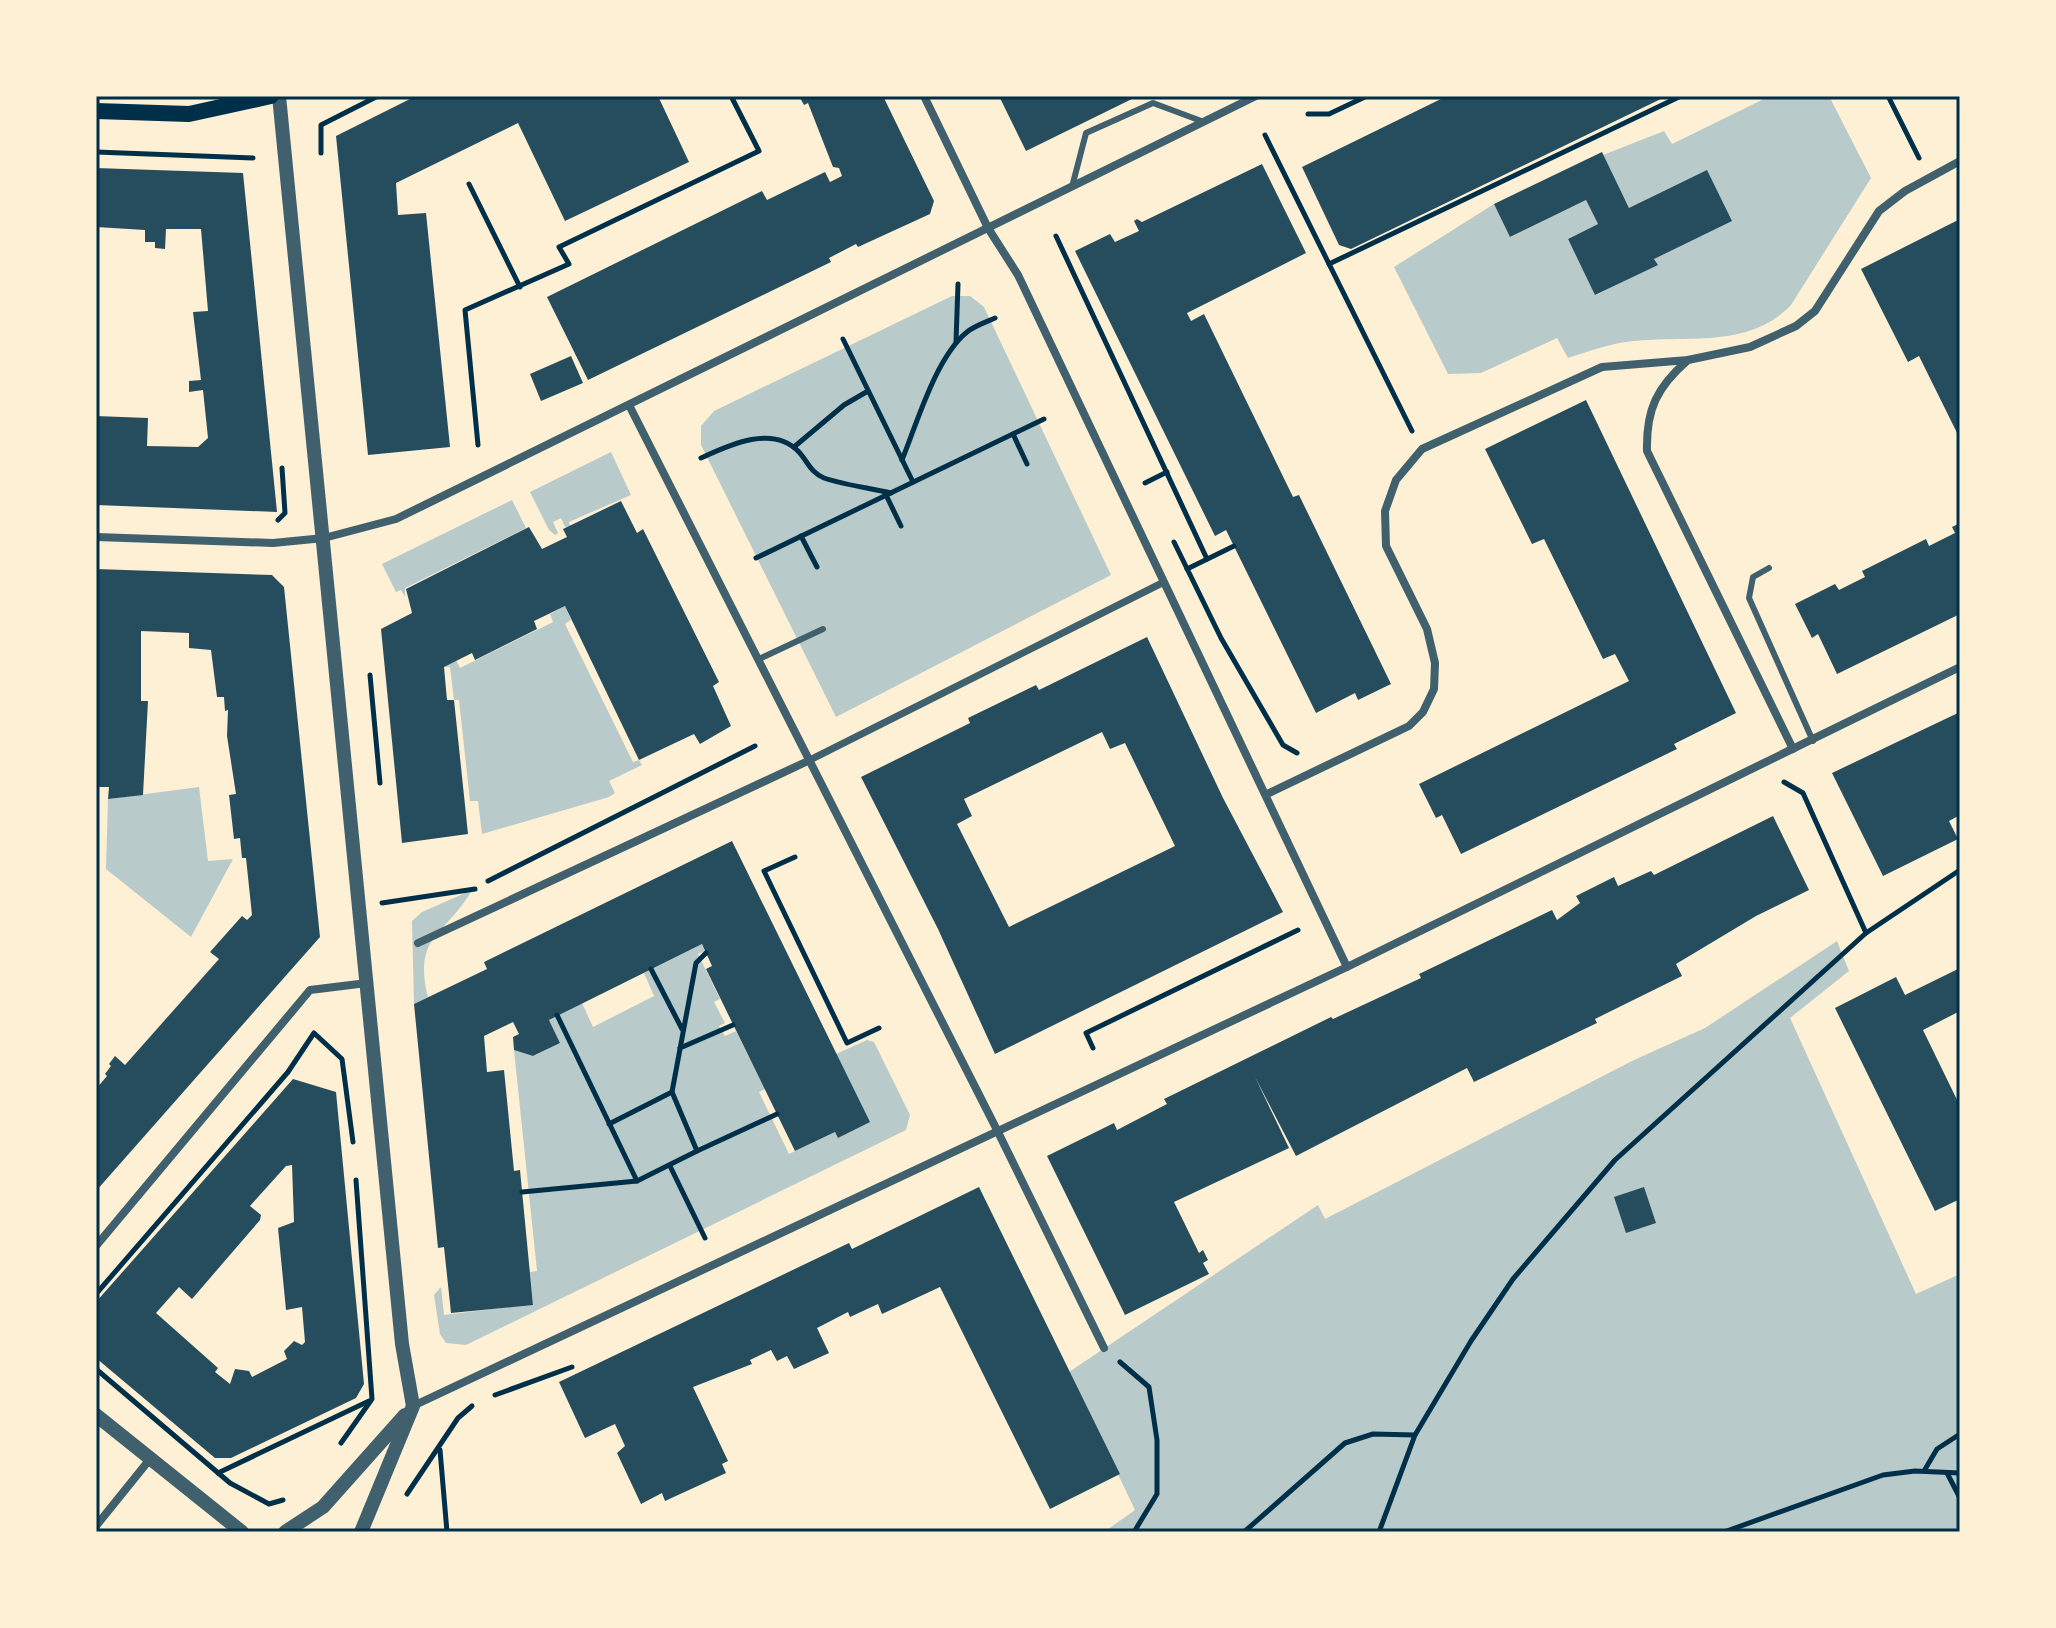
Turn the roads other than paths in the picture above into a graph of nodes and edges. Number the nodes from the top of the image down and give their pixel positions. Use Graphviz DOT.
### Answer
graph roads {
  1 [pos="271,96"];
  2 [pos="279,96"];
  3 [pos="924,96"];
  4 [pos="1256,96"];
  5 [pos="96,111"];
  6 [pos="1204,122"];
  7 [pos="1960,161"];
  8 [pos="1072,187"];
  9 [pos="988,228"];
  10 [pos="1688,360"];
  11 [pos="629,405"];
  12 [pos="96,537"];
  13 [pos="324,538"];
  14 [pos="1769,568"];
  15 [pos="1164,582"];
  16 [pos="823,629"];
  17 [pos="759,659"];
  18 [pos="1960,667"];
  19 [pos="1813,741"];
  20 [pos="1793,749"];
  21 [pos="808,761"];
  22 [pos="1267,794"];
  23 [pos="418,943"];
  24 [pos="1347,967"];
  25 [pos="367,983"];
  26 [pos="997,1130"];
  27 [pos="96,1246"];
  28 [pos="1104,1348"];
  29 [pos="413,1406"];
  30 [pos="96,1415"];
  31 [pos="150,1459"];
  32 [pos="96,1526"];
  33 [pos="242,1532"];
  34 [pos="285,1532"];
  35 [pos="361,1532"];
  1 -- 5 [label="main road"];
  2 -- 13 [label="street"];
  3 -- 9 [label="street"];
  4 -- 6 [label="street"];
  6 -- 8 [label="street"];
  6 -- 8 [label="lane"];
  7 -- 10 [label="street"];
  8 -- 9 [label="street"];
  9 -- 11 [label="street"];
  9 -- 15 [label="street"];
  10 -- 20 [label="street"];
  10 -- 22 [label="street"];
  11 -- 13 [label="street"];
  11 -- 17 [label="street"];
  12 -- 13 [label="street"];
  13 -- 25 [label="street"];
  14 -- 19 [label="lane"];
  15 -- 21 [label="street"];
  15 -- 22 [label="street"];
  16 -- 17 [label="lane"];
  17 -- 21 [label="street"];
  18 -- 19 [label="street"];
  19 -- 20 [label="street"];
  20 -- 24 [label="street"];
  21 -- 23 [label="street"];
  21 -- 26 [label="street"];
  22 -- 24 [label="street"];
  24 -- 26 [label="street"];
  25 -- 27 [label="street"];
  25 -- 29 [label="street"];
  26 -- 28 [label="street"];
  26 -- 29 [label="street"];
  29 -- 34 [label="street"];
  29 -- 35 [label="street"];
  30 -- 31 [label="street"];
  31 -- 32 [label="street"];
  31 -- 33 [label="street"];
}
